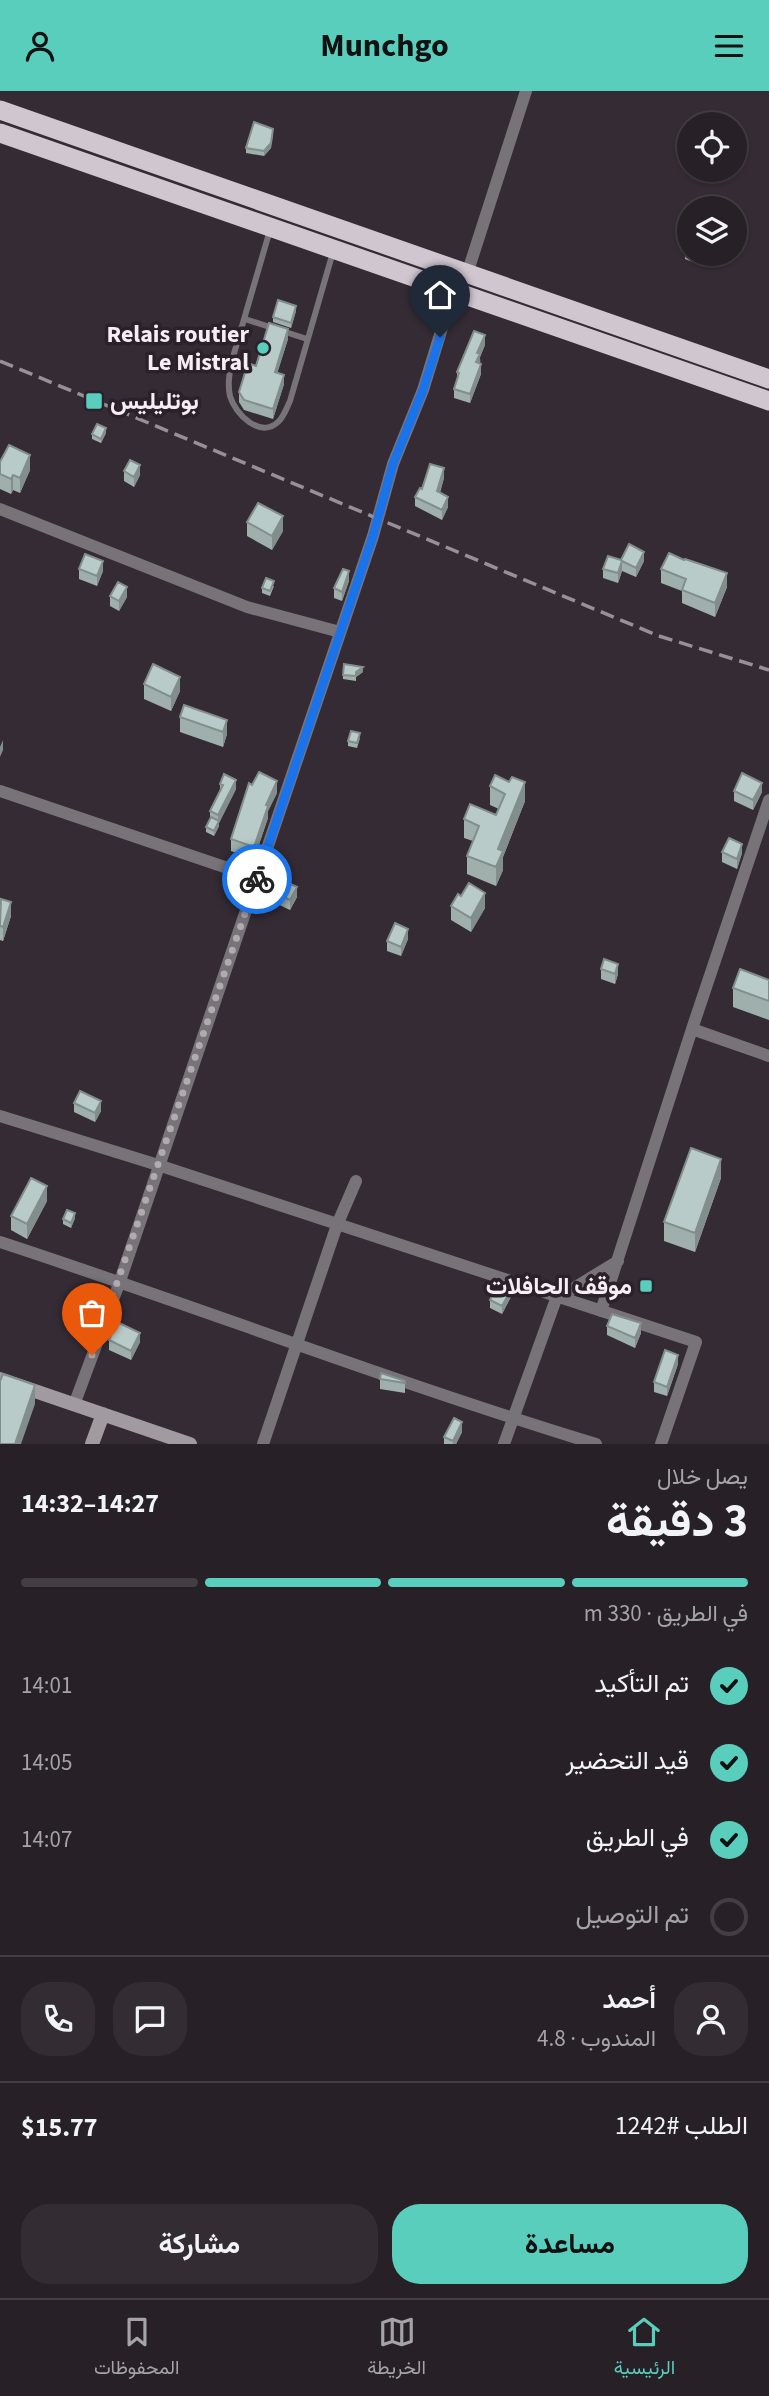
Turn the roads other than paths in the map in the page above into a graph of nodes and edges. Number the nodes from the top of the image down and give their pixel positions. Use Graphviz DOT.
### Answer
graph roads {
  1 [pos="526,91"];
  2 [pos="0,110"];
  3 [pos="0,133"];
  4 [pos="271,228"];
  5 [pos="333,250"];
  6 [pos="467,274"];
  7 [pos="450,302"];
  8 [pos="244,320"];
  9 [pos="307,339"];
  10 [pos="769,379"];
  11 [pos="769,401"];
  12 [pos="0,509"];
  13 [pos="340,632"];
  14 [pos="0,791"];
  15 [pos="769,800"];
  16 [pos="257,878"];
  17 [pos="692,1029"];
  18 [pos="769,1056"];
  19 [pos="0,1115"];
  20 [pos="158,1165"];
  21 [pos="356,1181"];
  22 [pos="337,1225"];
  23 [pos="0,1242"];
  24 [pos="618,1261"];
  25 [pos="120,1281"];
  26 [pos="559,1297"];
  27 [pos="601,1311"];
  28 [pos="296,1343"];
  29 [pos="0,1380"];
  30 [pos="74,1405"];
  31 [pos="103,1414"];
  32 [pos="512,1419"];
  33 [pos="92,1444"];
  34 [pos="190,1444"];
  35 [pos="263,1444"];
  36 [pos="505,1444"];
  37 [pos="596,1444"];
  38 [pos="662,1444"];
  1 -- 6 [label="street"];
  2 -- 6 [label="highway"];
  3 -- 4 [label="highway"];
  4 -- 5 [label="highway"];
  4 -- 8 [label="lane"];
  5 -- 9 [label="lane"];
  5 -- 11 [label="highway"];
  6 -- 10 [label="highway"];
  7 -- 13 [label="street"];
  8 -- 9 [label="lane"];
  8 -- 9 [label="lane"];
  12 -- 13 [label="street"];
  13 -- 16 [label="street"];
  14 -- 16 [label="street"];
  15 -- 17 [label="street"];
  16 -- 20 [label="street"];
  17 -- 18 [label="street"];
  17 -- 24 [label="street"];
  19 -- 20 [label="street"];
  20 -- 22 [label="street"];
  20 -- 25 [label="street"];
  21 -- 22 [label="street"];
  22 -- 26 [label="street"];
  22 -- 28 [label="street"];
  23 -- 25 [label="street"];
  24 -- 26 [label="street"];
  24 -- 27 [label="street"];
  25 -- 28 [label="street"];
  25 -- 30 [label="street"];
  26 -- 27 [label="street"];
  26 -- 32 [label="street"];
  27 -- 38 [label="street"];
  28 -- 32 [label="street"];
  28 -- 35 [label="street"];
  29 -- 30 [label="main road"];
  30 -- 31 [label="main road"];
  31 -- 33 [label="main road"];
  31 -- 34 [label="main road"];
  32 -- 36 [label="street"];
  32 -- 37 [label="street"];
}
